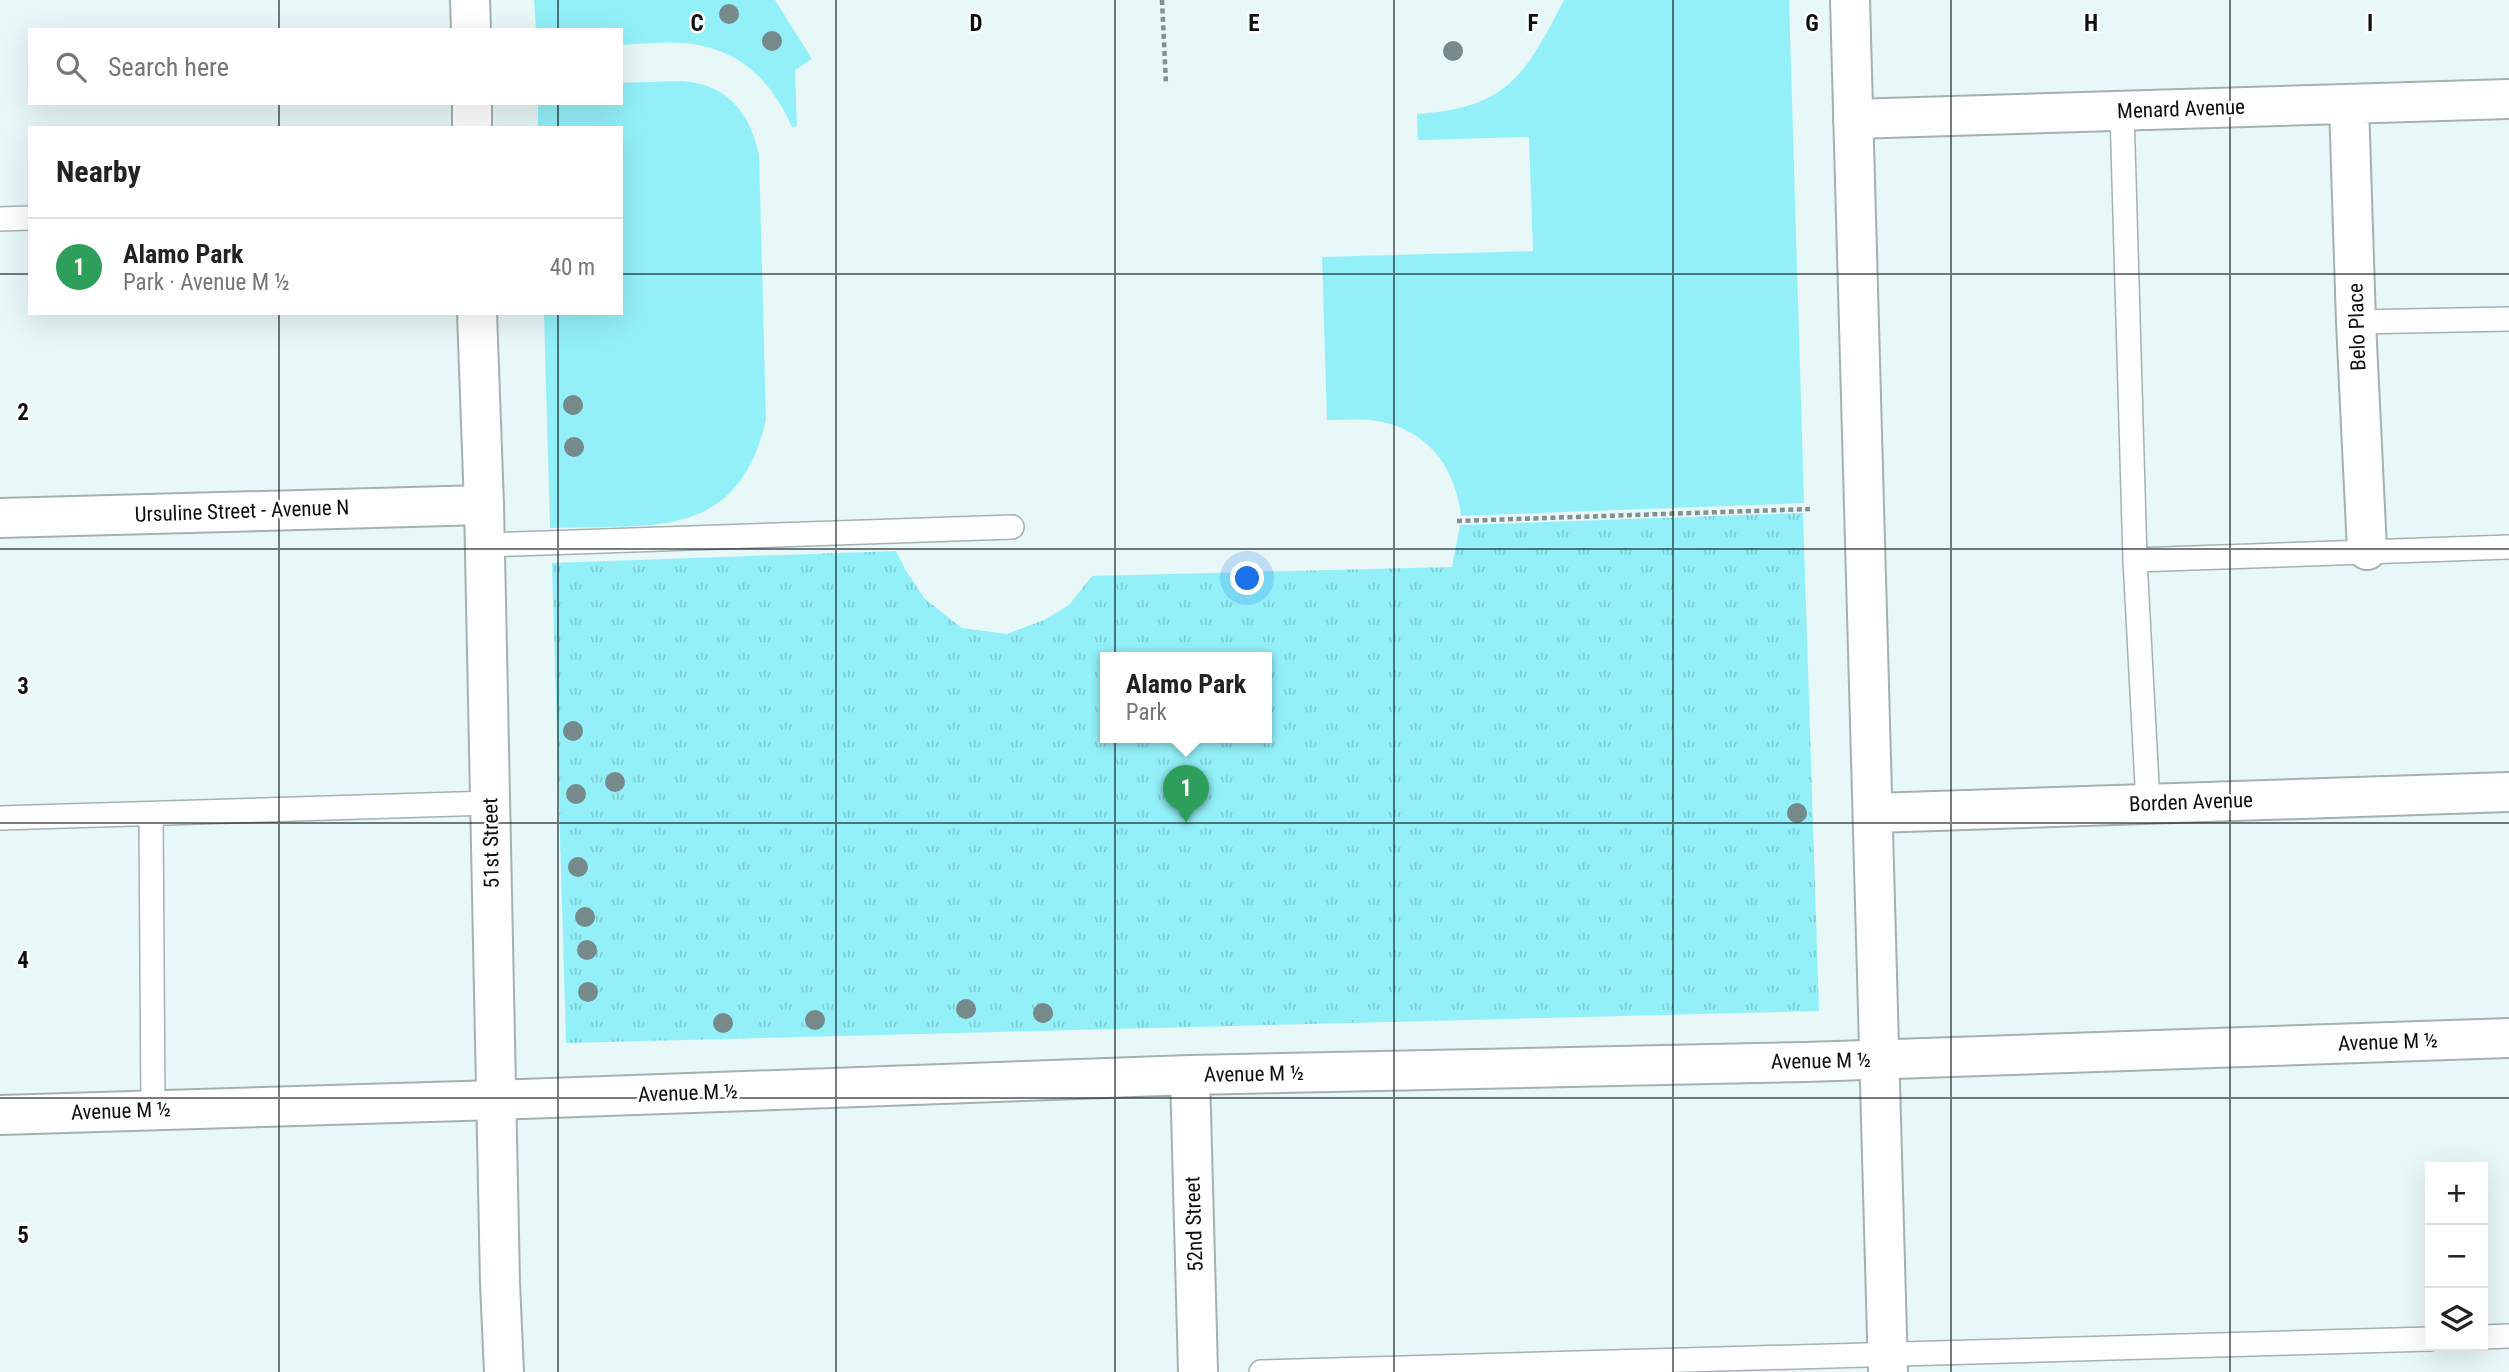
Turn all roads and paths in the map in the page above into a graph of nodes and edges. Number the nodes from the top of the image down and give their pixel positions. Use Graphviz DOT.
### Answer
graph roads {
  1 [pos="470,0"];
  2 [pos="1162,0"];
  3 [pos="1850,0"];
  4 [pos="471,28"];
  5 [pos="1166,84"];
  6 [pos="2509,99"];
  7 [pos="2349,104"];
  8 [pos="472,105"];
  9 [pos="2122,111"];
  10 [pos="1853,119"];
  11 [pos="472,126"];
  12 [pos="28,218"];
  13 [pos="0,219"];
  14 [pos="477,315"];
  15 [pos="2509,319"];
  16 [pos="2356,322"];
  17 [pos="484,505"];
  18 [pos="1810,509"];
  19 [pos="0,518"];
  20 [pos="1457,522"];
  21 [pos="1012,527"];
  22 [pos="485,545"];
  23 [pos="2509,547"];
  24 [pos="2367,550"];
  25 [pos="2135,560"];
  26 [pos="2509,792"];
  27 [pos="490,803"];
  28 [pos="2148,804"];
  29 [pos="1874,813"];
  30 [pos="151,814"];
  31 [pos="0,818"];
  32 [pos="2509,1038"];
  33 [pos="1880,1060"];
  34 [pos="1190,1075"];
  35 [pos="497,1100"];
  36 [pos="153,1110"];
  37 [pos="0,1115"];
  38 [pos="2509,1336"];
  39 [pos="2488,1337"];
  40 [pos="2425,1339"];
  41 [pos="1888,1363"];
  42 [pos="504,1372"];
  43 [pos="1198,1372"];
  44 [pos="1261,1372"];
  1 -- 4 [label="street"];
  2 -- 5 [label="path"];
  3 -- 10 [label="street"];
  6 -- 7 [label="street, Menard Avenue"];
  7 -- 9 [label="street, Menard Avenue"];
  7 -- 16 [label="street, Belo Place"];
  8 -- 11 [label="street"];
  9 -- 10 [label="street, Menard Avenue"];
  9 -- 25 [label="lane"];
  10 -- 29 [label="street"];
  12 -- 13 [label="lane"];
  14 -- 17 [label="street, 51st Street"];
  15 -- 16 [label="lane"];
  16 -- 24 [label="street, Belo Place"];
  17 -- 19 [label="street, Ursuline Street - Avenue N"];
  17 -- 22 [label="street, 51st Street"];
  18 -- 20 [label="path"];
  21 -- 22 [label="lane"];
  22 -- 27 [label="street, 51st Street"];
  23 -- 24 [label="lane"];
  24 -- 25 [label="lane"];
  25 -- 28 [label="lane"];
  26 -- 28 [label="street, Borden Avenue"];
  27 -- 30 [label="lane"];
  27 -- 35 [label="street, 51st Street"];
  28 -- 29 [label="street, Borden Avenue"];
  29 -- 33 [label="street"];
  30 -- 31 [label="lane"];
  30 -- 36 [label="lane"];
  32 -- 33 [label="street, Avenue M ½"];
  33 -- 34 [label="street, Avenue M ½"];
  33 -- 41 [label="street"];
  34 -- 35 [label="street, Avenue M ½"];
  34 -- 43 [label="street, 52nd Street"];
  35 -- 36 [label="street, Avenue M ½"];
  35 -- 42 [label="street, 51st Street"];
  36 -- 37 [label="street, Avenue M ½"];
  38 -- 39 [label="lane"];
  40 -- 41 [label="lane"];
  41 -- 44 [label="lane"];
}
